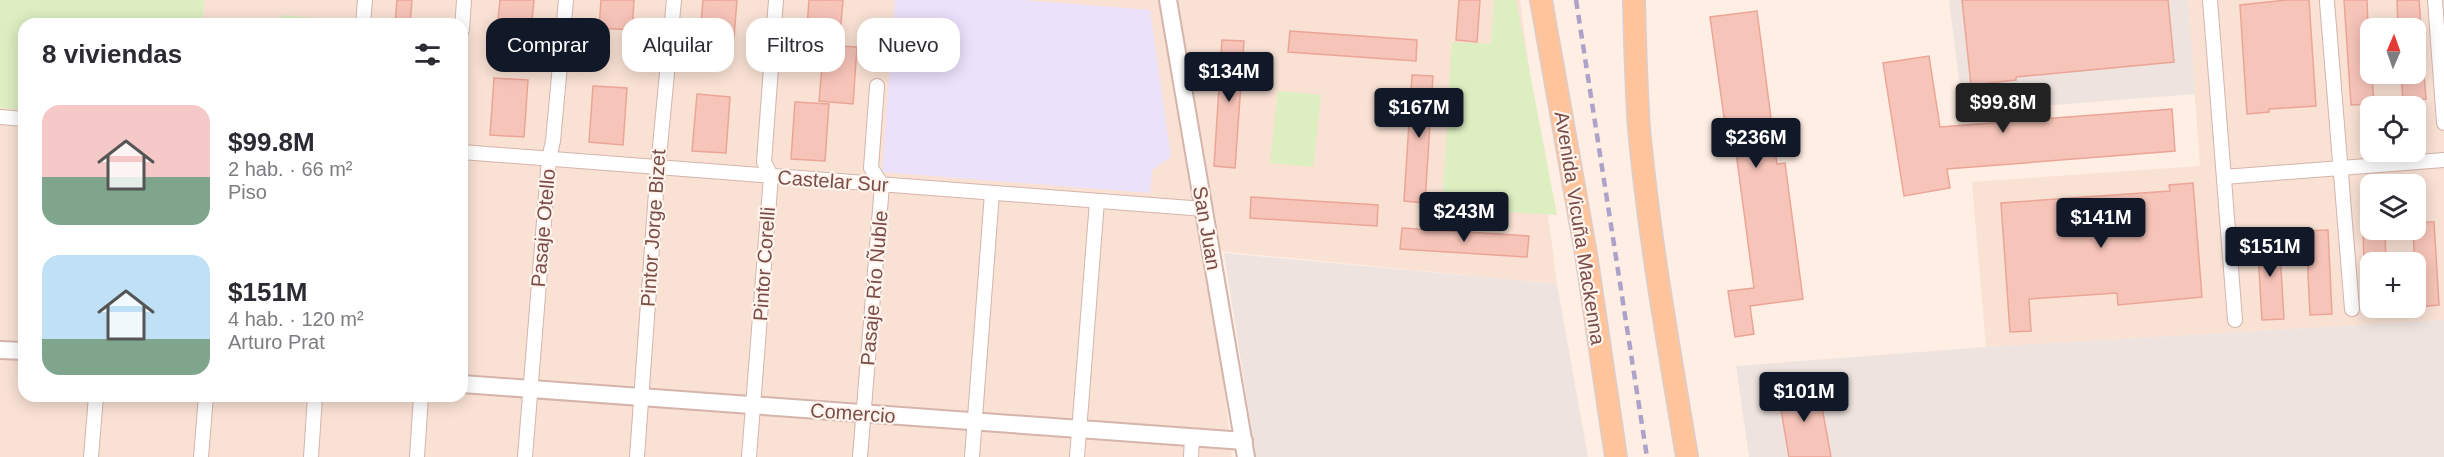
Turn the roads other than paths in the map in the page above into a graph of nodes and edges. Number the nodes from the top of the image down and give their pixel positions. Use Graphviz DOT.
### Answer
graph roads {
  1 [pos="365,0"];
  2 [pos="464,0"];
  3 [pos="566,0"];
  4 [pos="674,0"];
  5 [pos="776,0"];
  6 [pos="1168,0"];
  7 [pos="1540,0"];
  8 [pos="1634,0"];
  9 [pos="2210,0"];
  10 [pos="2435,0"];
  11 [pos="2327,2"];
  12 [pos="364,18"];
  13 [pos="463,18"];
  14 [pos="877,86"];
  15 [pos="0,117"];
  16 [pos="18,118"];
  17 [pos="2444,123"];
  18 [pos="468,152"];
  19 [pos="549,159"];
  20 [pos="2444,160"];
  21 [pos="657,167"];
  22 [pos="2340,168"];
  23 [pos="771,176"];
  24 [pos="2224,177"];
  25 [pos="882,185"];
  26 [pos="992,193"];
  27 [pos="1097,201"];
  28 [pos="1204,209"];
  29 [pos="2352,309"];
  30 [pos="2235,320"];
  31 [pos="0,350"];
  32 [pos="18,351"];
  33 [pos="468,384"];
  34 [pos="529,389"];
  35 [pos="641,397"];
  36 [pos="96,402"];
  37 [pos="206,402"];
  38 [pos="315,402"];
  39 [pos="421,402"];
  40 [pos="753,405"];
  41 [pos="864,413"];
  42 [pos="975,422"];
  43 [pos="1079,429"];
  44 [pos="1192,438"];
  45 [pos="1245,449"];
  46 [pos="92,457"];
  47 [pos="201,457"];
  48 [pos="311,457"];
  49 [pos="417,457"];
  50 [pos="525,457"];
  51 [pos="637,457"];
  52 [pos="749,457"];
  53 [pos="860,457"];
  54 [pos="972,457"];
  55 [pos="1077,457"];
  56 [pos="1191,457"];
  57 [pos="1616,457"];
  58 [pos="1688,457"];
  1 -- 12 [label="street"];
  2 -- 13 [label="street"];
  3 -- 19 [label="street, Pasaje Otello"];
  4 -- 21 [label="street, Pintor Jorge Bizet"];
  5 -- 23 [label="street, Pintor Corelli"];
  6 -- 28 [label="street, San Juan"];
  7 -- 57 [label="main road, Avenida Vicuña Mackenna"];
  8 -- 58 [label="main road"];
  9 -- 24 [label="street"];
  10 -- 17 [label="street"];
  11 -- 22 [label="street"];
  14 -- 25 [label="street, Pasaje Río Ñuble"];
  15 -- 16 [label="street"];
  18 -- 19 [label="street, Castelar Sur"];
  19 -- 21 [label="street, Castelar Sur"];
  19 -- 34 [label="street, Pasaje Otello"];
  20 -- 22 [label="street"];
  21 -- 23 [label="street, Castelar Sur"];
  21 -- 35 [label="street, Pintor Jorge Bizet"];
  22 -- 24 [label="street"];
  22 -- 29 [label="street"];
  23 -- 25 [label="street, Castelar Sur"];
  23 -- 40 [label="street, Pintor Corelli"];
  24 -- 30 [label="street"];
  25 -- 26 [label="street, Castelar Sur"];
  25 -- 41 [label="street, Pasaje Río Ñuble"];
  26 -- 27 [label="street, Castelar Sur"];
  26 -- 42 [label="street"];
  27 -- 28 [label="street, Castelar Sur"];
  27 -- 43 [label="street"];
  28 -- 45 [label="street, San Juan"];
  31 -- 32 [label="street"];
  33 -- 34 [label="street, Comercio"];
  34 -- 35 [label="street, Comercio"];
  34 -- 50 [label="street, Pasaje Otello"];
  35 -- 40 [label="street, Comercio"];
  35 -- 51 [label="street, Pintor Jorge Bizet"];
  36 -- 46 [label="street"];
  37 -- 47 [label="street"];
  38 -- 48 [label="street"];
  39 -- 49 [label="street"];
  40 -- 41 [label="street, Comercio"];
  40 -- 52 [label="street, Pintor Corelli"];
  41 -- 42 [label="street, Comercio"];
  41 -- 53 [label="street, Pasaje Río Ñuble"];
  42 -- 43 [label="street, Comercio"];
  42 -- 54 [label="street"];
  43 -- 44 [label="street, Comercio"];
  43 -- 55 [label="street"];
  44 -- 45 [label="street, Comercio"];
  44 -- 56 [label="street"];
}
